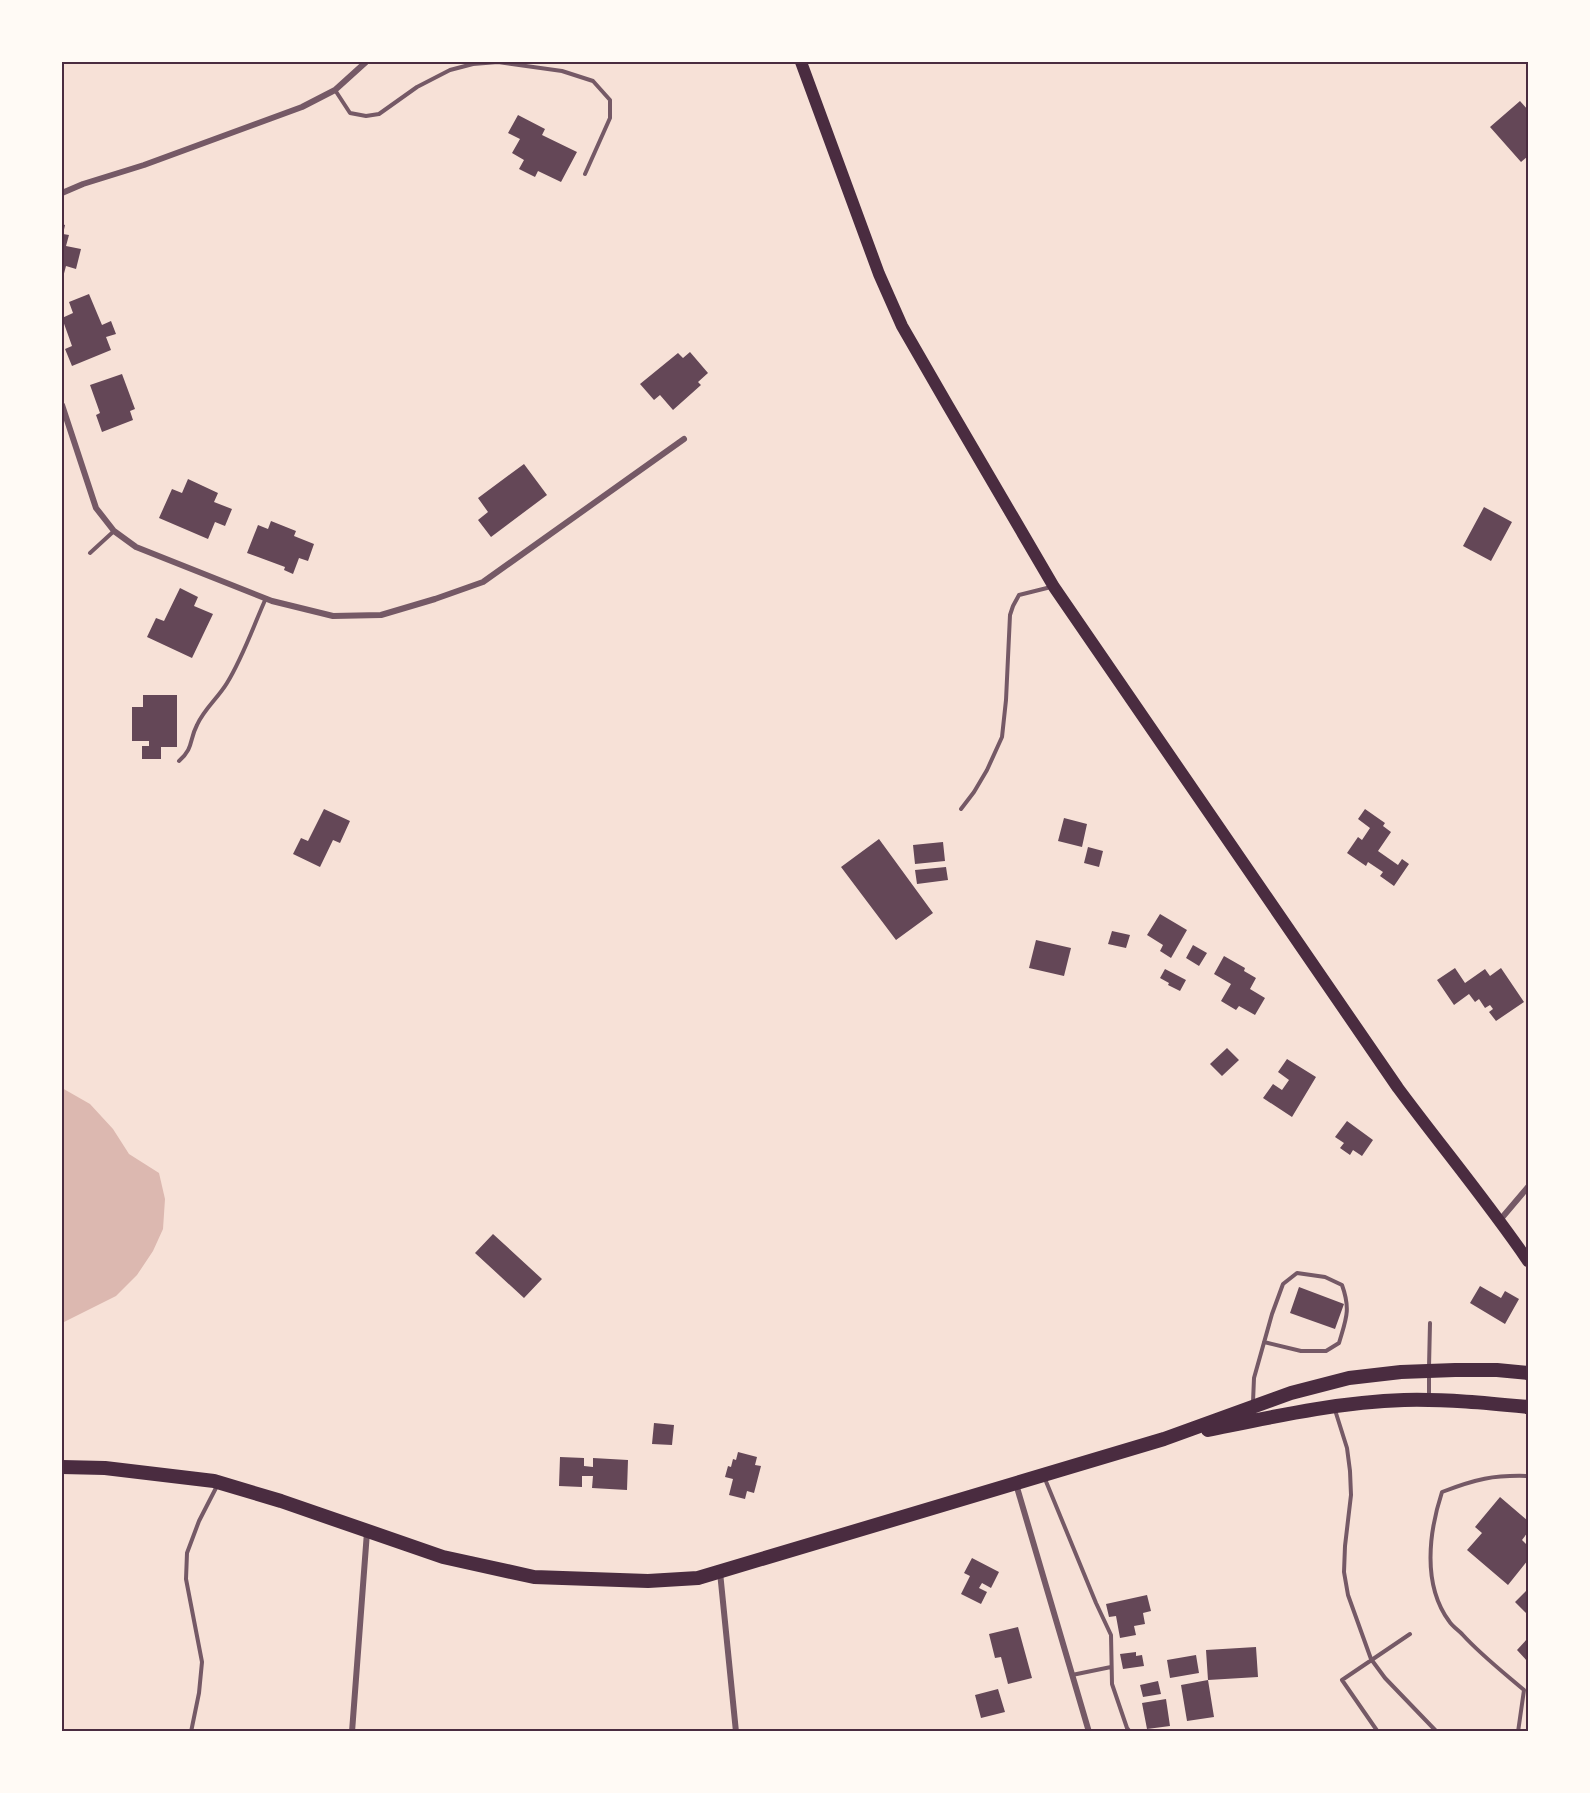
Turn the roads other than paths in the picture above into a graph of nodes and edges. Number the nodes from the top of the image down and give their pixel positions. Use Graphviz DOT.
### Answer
graph roads {
  1 [pos="366,62"];
  2 [pos="801,62"];
  3 [pos="334,90"];
  4 [pos="585,174"];
  5 [pos="62,193"];
  6 [pos="62,405"];
  7 [pos="684,439"];
  8 [pos="114,531"];
  9 [pos="90,553"];
  10 [pos="1054,587"];
  11 [pos="266,598"];
  12 [pos="179,762"];
  13 [pos="961,809"];
  14 [pos="1528,1187"];
  15 [pos="1500,1220"];
  16 [pos="1528,1261"];
  17 [pos="1431,1323"];
  18 [pos="1264,1342"];
  19 [pos="1429,1371"];
  20 [pos="1528,1373"];
  21 [pos="1430,1400"];
  22 [pos="1253,1406"];
  23 [pos="1334,1407"];
  24 [pos="1528,1407"];
  25 [pos="1164,1439"];
  26 [pos="62,1467"];
  27 [pos="1044,1475"];
  28 [pos="1528,1476"];
  29 [pos="219,1483"];
  30 [pos="1016,1484"];
  31 [pos="367,1531"];
  32 [pos="720,1572"];
  33 [pos="1410,1634"];
  34 [pos="1371,1659"];
  35 [pos="1111,1666"];
  36 [pos="1072,1675"];
  37 [pos="191,1731"];
  38 [pos="352,1731"];
  39 [pos="736,1731"];
  40 [pos="1089,1731"];
  41 [pos="1130,1731"];
  42 [pos="1377,1731"];
  43 [pos="1437,1731"];
  44 [pos="1518,1731"];
  1 -- 3 [label="street"];
  2 -- 10 [label="main road"];
  3 -- 4 [label="lane"];
  3 -- 5 [label="street"];
  6 -- 8 [label="street"];
  7 -- 11 [label="street"];
  8 -- 9 [label="lane"];
  8 -- 11 [label="street"];
  10 -- 13 [label="lane"];
  10 -- 15 [label="main road"];
  11 -- 12 [label="lane"];
  14 -- 15 [label="street"];
  15 -- 16 [label="main road"];
  17 -- 19 [label="lane"];
  18 -- 18 [label="lane"];
  18 -- 22 [label="lane"];
  19 -- 20 [label="main road"];
  19 -- 21 [label="lane"];
  19 -- 22 [label="main road"];
  21 -- 23 [label="main road"];
  21 -- 24 [label="main road"];
  22 -- 25 [label="main road"];
  23 -- 25 [label="main road"];
  23 -- 34 [label="lane"];
  25 -- 27 [label="main road"];
  26 -- 29 [label="main road"];
  27 -- 30 [label="main road"];
  27 -- 35 [label="lane"];
  28 -- 44 [label="lane"];
  29 -- 31 [label="main road"];
  29 -- 37 [label="lane"];
  30 -- 32 [label="main road"];
  30 -- 36 [label="street"];
  31 -- 32 [label="main road"];
  31 -- 38 [label="street"];
  32 -- 39 [label="street"];
  33 -- 34 [label="lane"];
  34 -- 42 [label="lane"];
  34 -- 43 [label="lane"];
  35 -- 36 [label="lane"];
  35 -- 41 [label="lane"];
  36 -- 40 [label="street"];
}
